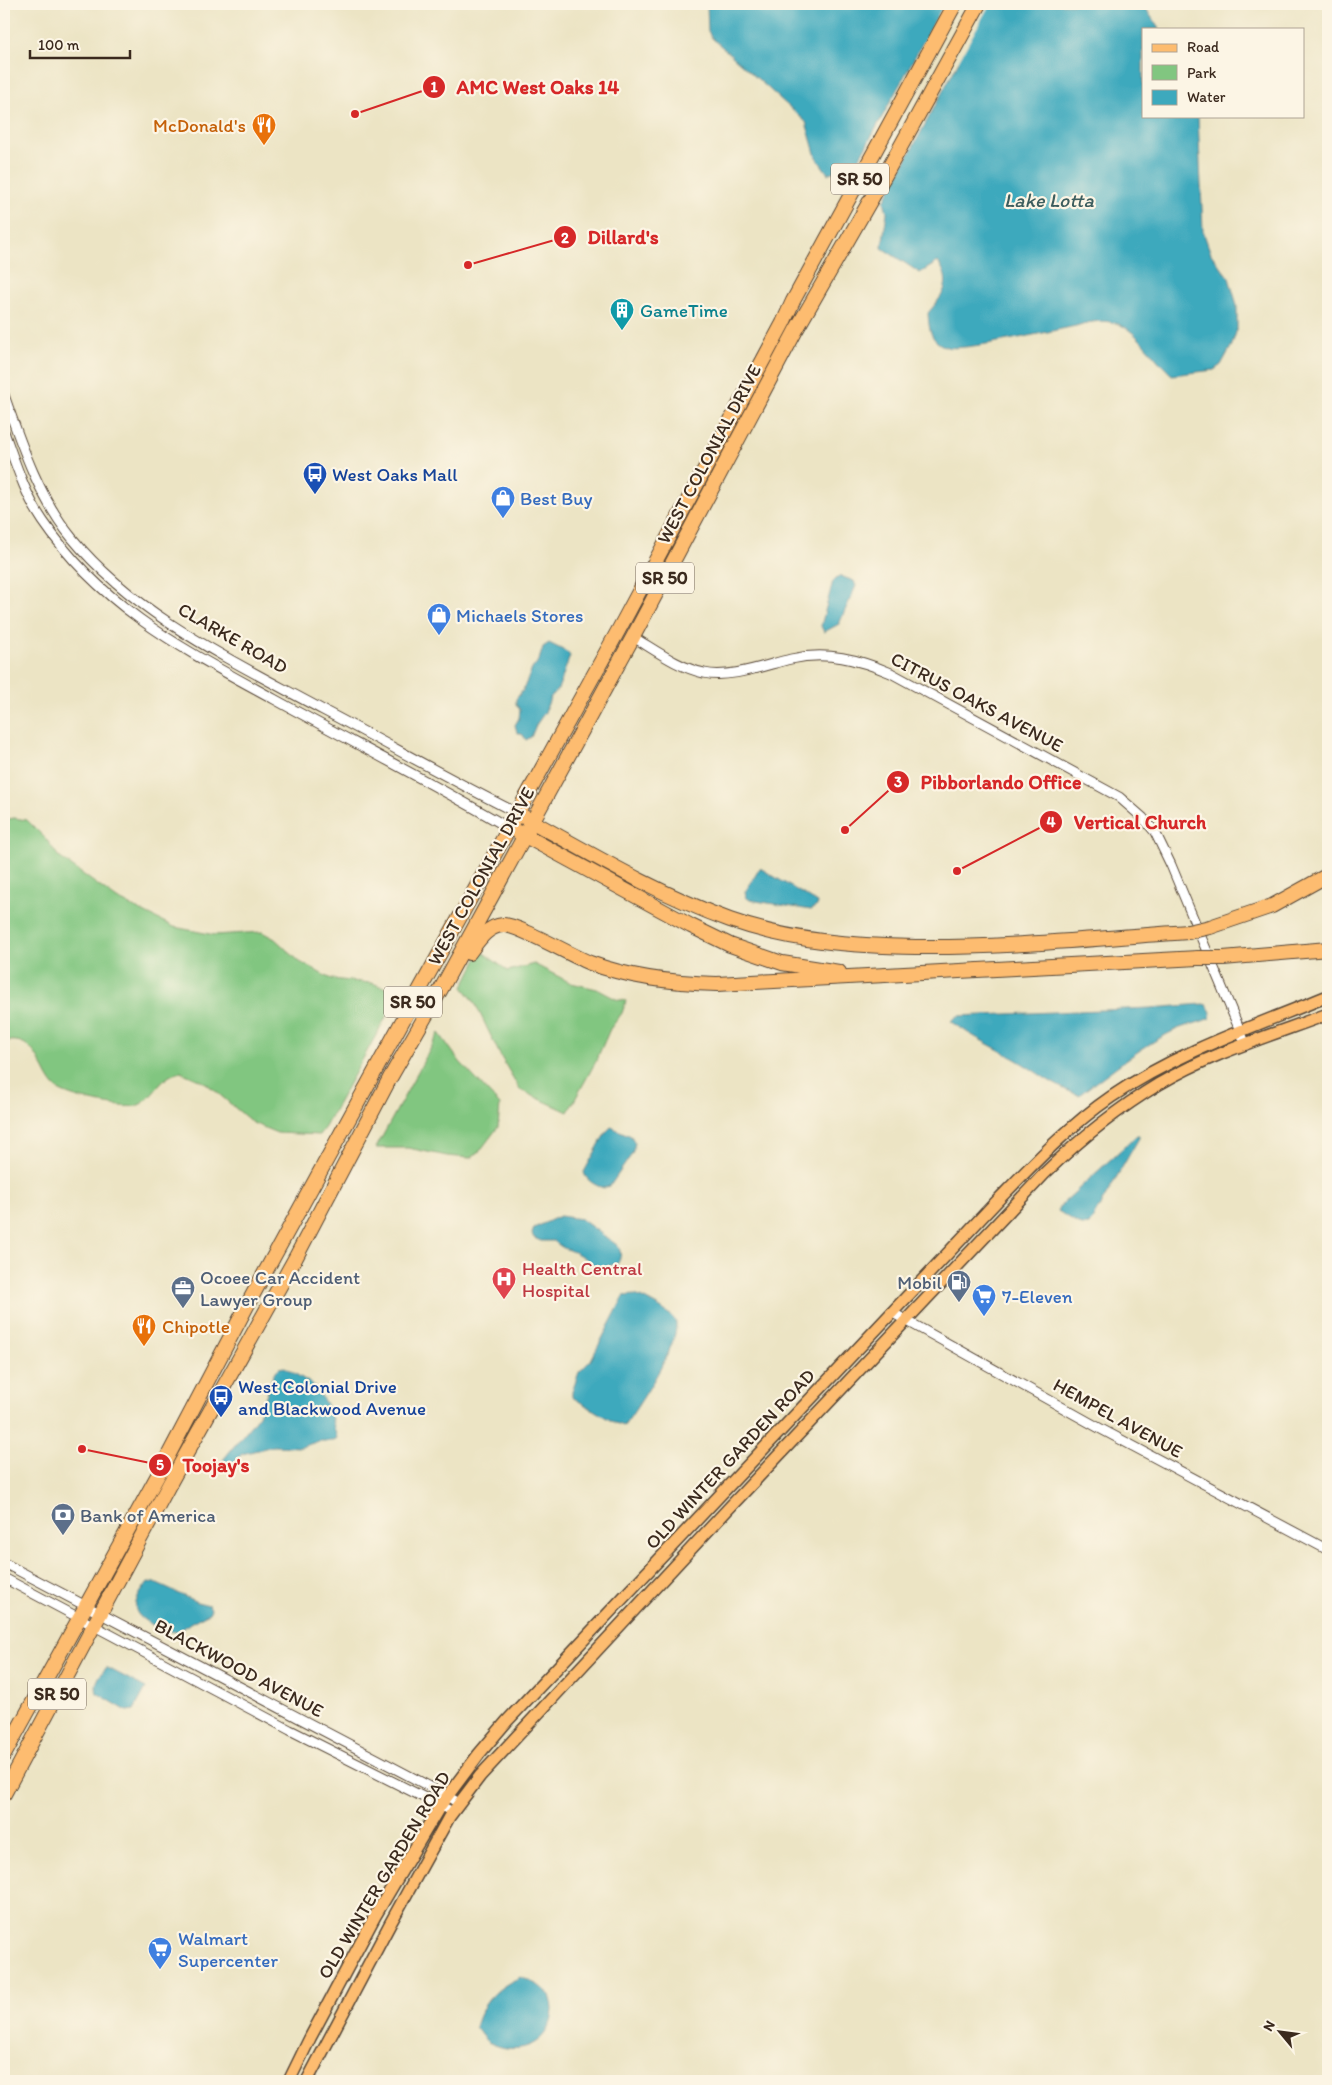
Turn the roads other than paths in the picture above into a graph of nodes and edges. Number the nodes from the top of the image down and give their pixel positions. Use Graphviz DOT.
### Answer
graph roads {
  1 [pos="955,4"];
  2 [pos="978,4"];
  3 [pos="4,395"];
  4 [pos="4,432"];
  5 [pos="630,607"];
  6 [pos="618,631"];
  7 [pos="633,637"];
  8 [pos="619,663"];
  9 [pos="516,813"];
  10 [pos="532,822"];
  11 [pos="509,828"];
  12 [pos="525,836"];
  13 [pos="1328,875"];
  14 [pos="1328,949"];
  15 [pos="872,975"];
  16 [pos="441,989"];
  17 [pos="1328,996"];
  18 [pos="1328,1014"];
  19 [pos="1240,1032"];
  20 [pos="1246,1045"];
  21 [pos="893,1313"];
  22 [pos="905,1320"];
  23 [pos="1328,1550"];
  24 [pos="4,1563"];
  25 [pos="4,1578"];
  26 [pos="85,1605"];
  27 [pos="100,1613"];
  28 [pos="78,1618"];
  29 [pos="92,1626"];
  30 [pos="4,1755"];
  31 [pos="4,1794"];
  32 [pos="444,1801"];
  33 [pos="456,1808"];
  34 [pos="310,2038"];
  35 [pos="326,2046"];
  36 [pos="289,2081"];
  37 [pos="307,2081"];
  1 -- 5 [label="highway, WEST COLONIAL DRIVE / SR 50"];
  2 -- 7 [label="highway, WEST COLONIAL DRIVE / SR 50"];
  3 -- 9 [label="street, CLARKE ROAD"];
  4 -- 11 [label="street, CLARKE ROAD"];
  5 -- 6 [label="highway, WEST COLONIAL DRIVE / SR 50"];
  5 -- 7 [label="highway"];
  6 -- 8 [label="highway"];
  6 -- 9 [label="highway, WEST COLONIAL DRIVE / SR 50"];
  7 -- 8 [label="highway, WEST COLONIAL DRIVE / SR 50"];
  7 -- 19 [label="street, CITRUS OAKS AVENUE"];
  8 -- 10 [label="highway, WEST COLONIAL DRIVE / SR 50"];
  9 -- 10 [label="highway, CLARKE ROAD"];
  9 -- 11 [label="highway, WEST COLONIAL DRIVE / SR 50"];
  10 -- 12 [label="highway, WEST COLONIAL DRIVE / SR 50"];
  10 -- 13 [label="highway, CLARKE ROAD, bridge"];
  11 -- 12 [label="highway, CLARKE ROAD"];
  11 -- 26 [label="highway, WEST COLONIAL DRIVE / SR 50"];
  12 -- 15 [label="highway, CLARKE ROAD"];
  12 -- 16 [label="highway, WEST COLONIAL DRIVE / SR 50"];
  14 -- 15 [label="highway, bridge"];
  15 -- 16 [label="highway"];
  16 -- 27 [label="highway, WEST COLONIAL DRIVE / SR 50"];
  17 -- 19 [label="main road, OLD WINTER GARDEN ROAD"];
  18 -- 20 [label="main road, OLD WINTER GARDEN ROAD"];
  19 -- 20 [label="street, CITRUS OAKS AVENUE"];
  19 -- 21 [label="main road, OLD WINTER GARDEN ROAD"];
  20 -- 22 [label="main road, OLD WINTER GARDEN ROAD"];
  21 -- 22 [label="street, HEMPEL AVENUE"];
  21 -- 32 [label="main road, OLD WINTER GARDEN ROAD"];
  22 -- 23 [label="street, HEMPEL AVENUE"];
  22 -- 33 [label="main road, OLD WINTER GARDEN ROAD"];
  24 -- 26 [label="street, BLACKWOOD AVENUE"];
  25 -- 28 [label="street, BLACKWOOD AVENUE"];
  26 -- 27 [label="street, BLACKWOOD AVENUE"];
  26 -- 28 [label="highway, WEST COLONIAL DRIVE / SR 50"];
  27 -- 29 [label="highway, WEST COLONIAL DRIVE / SR 50"];
  27 -- 32 [label="street, BLACKWOOD AVENUE"];
  28 -- 29 [label="street, BLACKWOOD AVENUE"];
  28 -- 30 [label="highway, WEST COLONIAL DRIVE / SR 50"];
  29 -- 31 [label="highway, WEST COLONIAL DRIVE / SR 50"];
  29 -- 32 [label="street, BLACKWOOD AVENUE"];
  32 -- 33 [label="street, BLACKWOOD AVENUE"];
  32 -- 34 [label="main road, OLD WINTER GARDEN ROAD"];
  33 -- 35 [label="main road, OLD WINTER GARDEN ROAD"];
  34 -- 35 [label="main road"];
  34 -- 36 [label="main road, OLD WINTER GARDEN ROAD"];
  35 -- 37 [label="main road, OLD WINTER GARDEN ROAD"];
}
